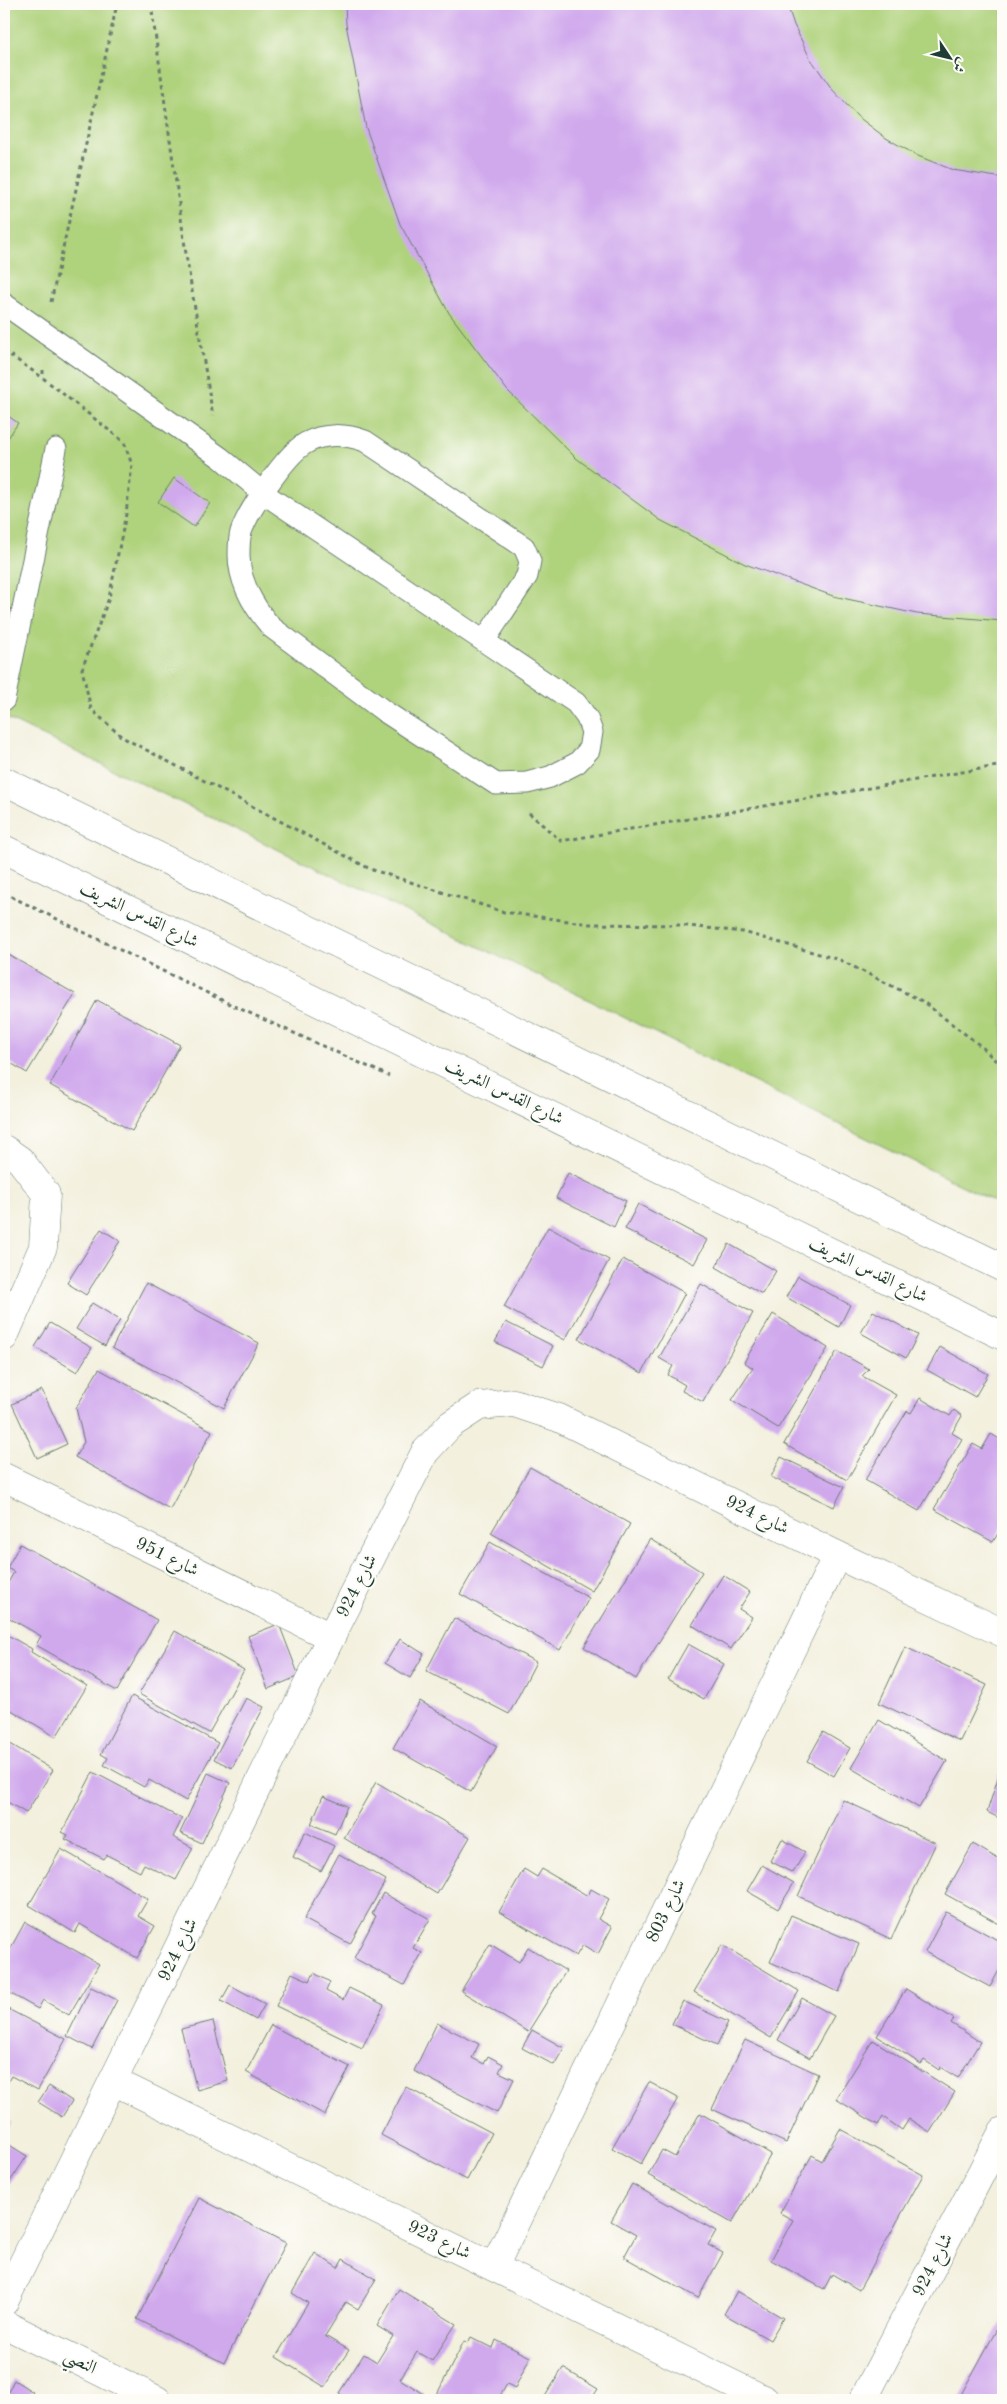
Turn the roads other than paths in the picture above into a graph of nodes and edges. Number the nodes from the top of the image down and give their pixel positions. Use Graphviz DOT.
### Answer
graph roads {
  1 [pos="4,304"];
  2 [pos="56,449"];
  3 [pos="263,492"];
  4 [pos="484,641"];
  5 [pos="4,700"];
  6 [pos="4,781"];
  7 [pos="4,849"];
  8 [pos="4,1149"];
  9 [pos="1003,1268"];
  10 [pos="1003,1336"];
  11 [pos="4,1337"];
  12 [pos="4,1476"];
  13 [pos="837,1555"];
  14 [pos="1003,1633"];
  15 [pos="331,1637"];
  16 [pos="113,2081"];
  17 [pos="1003,2130"];
  18 [pos="494,2268"];
  19 [pos="4,2302"];
  20 [pos="4,2324"];
  21 [pos="157,2400"];
  22 [pos="765,2400"];
  23 [pos="863,2400"];
  1 -- 3 [label="lane"];
  2 -- 5 [label="lane"];
  3 -- 4 [label="lane"];
  3 -- 4 [label="lane"];
  3 -- 4 [label="lane"];
  6 -- 9 [label="street"];
  7 -- 10 [label="street, شارع القدس الشريف"];
  8 -- 11 [label="street"];
  12 -- 15 [label="street, شارع 951"];
  13 -- 14 [label="street, شارع 924"];
  13 -- 15 [label="street, شارع 924"];
  13 -- 18 [label="street, شارع 803"];
  15 -- 16 [label="street, شارع 924"];
  16 -- 18 [label="street, شارع 923"];
  16 -- 19 [label="street, شارع 924"];
  17 -- 23 [label="street, شارع 924"];
  18 -- 22 [label="street, شارع 923"];
  20 -- 21 [label="street, النصي"];
}
